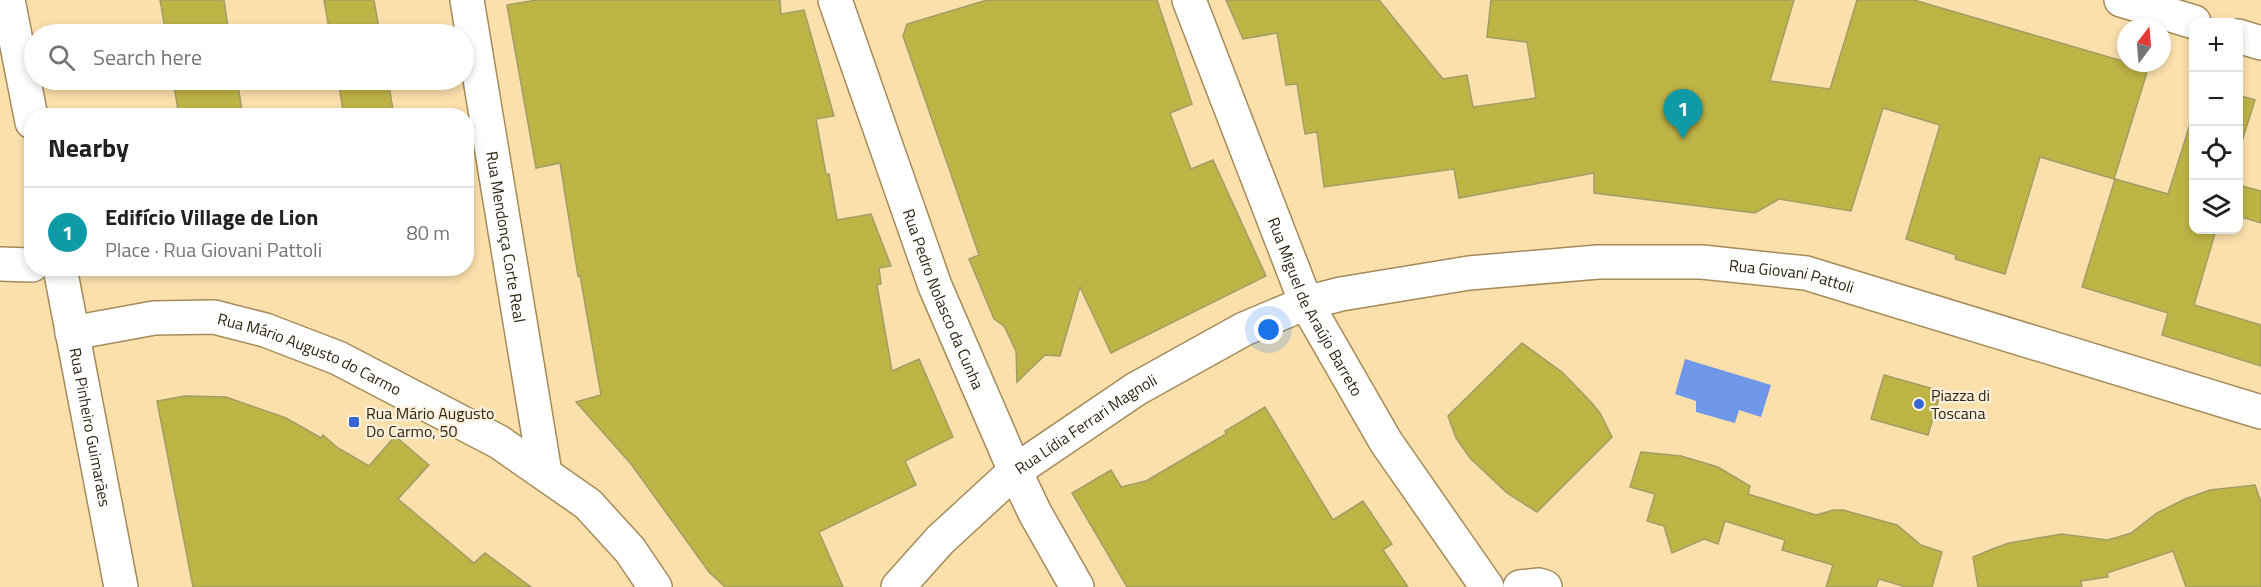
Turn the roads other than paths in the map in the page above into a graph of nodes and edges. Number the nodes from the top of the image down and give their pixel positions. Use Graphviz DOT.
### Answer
graph roads {
  1 [pos="8,0"];
  2 [pos="467,0"];
  3 [pos="835,0"];
  4 [pos="1189,0"];
  5 [pos="2121,0"];
  6 [pos="2189,20"];
  7 [pos="471,24"];
  8 [pos="2243,38"];
  9 [pos="474,42"];
  10 [pos="2261,43"];
  11 [pos="24,81"];
  12 [pos="26,90"];
  13 [pos="29,108"];
  14 [pos="0,264"];
  15 [pos="24,265"];
  16 [pos="61,276"];
  17 [pos="1306,303"];
  18 [pos="72,333"];
  19 [pos="2261,412"];
  20 [pos="1015,471"];
  21 [pos="545,473"];
  22 [pos="121,587"];
  23 [pos="655,587"];
  24 [pos="898,587"];
  25 [pos="1077,587"];
  26 [pos="1487,587"];
  27 [pos="1520,587"];
  28 [pos="1545,587"];
  1 -- 11 [label="street"];
  2 -- 7 [label="street, Rua Mendonça Corte Real"];
  3 -- 20 [label="street, Rua Pedro Nolasco da Cunha"];
  4 -- 17 [label="street, Rua Miguel de Araújo Barreto"];
  5 -- 6 [label="street"];
  8 -- 10 [label="street"];
  9 -- 21 [label="street, Rua Mendonça Corte Real"];
  12 -- 13 [label="street"];
  14 -- 15 [label="street"];
  16 -- 18 [label="street, Rua Pinheiro Guimarães"];
  17 -- 19 [label="street, Rua Giovani Pattoli"];
  17 -- 20 [label="street, Rua Lídia Ferrari Magnoli"];
  17 -- 26 [label="street, Rua Miguel de Araújo Barreto"];
  18 -- 21 [label="street, Rua Mário Augusto do Carmo"];
  18 -- 22 [label="street, Rua Pinheiro Guimarães"];
  20 -- 24 [label="street, Rua Lídia Ferrari Magnoli"];
  20 -- 25 [label="street, Rua Pedro Nolasco da Cunha"];
  21 -- 23 [label="street, Rua Mário Augusto do Carmo"];
  27 -- 28 [label="street"];
}
